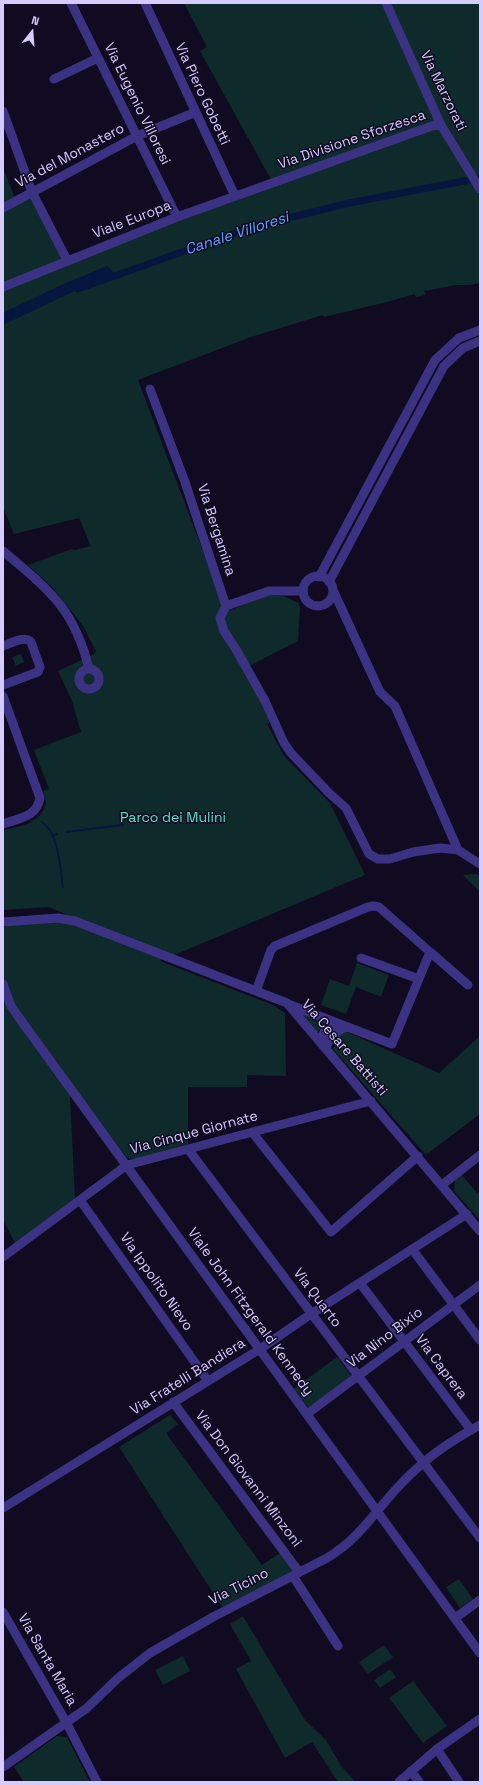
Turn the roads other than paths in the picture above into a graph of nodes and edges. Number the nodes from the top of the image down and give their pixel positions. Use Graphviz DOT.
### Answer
graph roads {
  1 [pos="71,3"];
  2 [pos="144,3"];
  3 [pos="386,3"];
  4 [pos="98,58"];
  5 [pos="54,79"];
  6 [pos="3,112"];
  7 [pos="196,112"];
  8 [pos="441,125"];
  9 [pos="137,136"];
  10 [pos="272,182"];
  11 [pos="480,189"];
  12 [pos="32,192"];
  13 [pos="235,196"];
  14 [pos="3,208"];
  15 [pos="177,217"];
  16 [pos="67,260"];
  17 [pos="3,287"];
  18 [pos="480,330"];
  19 [pos="480,341"];
  20 [pos="150,389"];
  21 [pos="3,551"];
  22 [pos="319,576"];
  23 [pos="331,586"];
  24 [pos="303,591"];
  25 [pos="226,606"];
  26 [pos="3,646"];
  27 [pos="90,669"];
  28 [pos="3,685"];
  29 [pos="3,696"];
  30 [pos="3,824"];
  31 [pos="458,850"];
  32 [pos="480,864"];
  33 [pos="3,922"];
  34 [pos="430,952"];
  35 [pos="361,958"];
  36 [pos="419,979"];
  37 [pos="3,984"];
  38 [pos="468,985"];
  39 [pos="256,991"];
  40 [pos="287,1003"];
  41 [pos="335,1022"];
  42 [pos="347,1027"];
  43 [pos="323,1045"];
  44 [pos="371,1101"];
  45 [pos="252,1132"];
  46 [pos="188,1149"];
  47 [pos="480,1155"];
  48 [pos="418,1156"];
  49 [pos="127,1165"];
  50 [pos="442,1185"];
  51 [pos="80,1200"];
  52 [pos="467,1214"];
  53 [pos="480,1231"];
  54 [pos="412,1250"];
  55 [pos="3,1257"];
  56 [pos="360,1283"];
  57 [pos="480,1285"];
  58 [pos="453,1305"];
  59 [pos="311,1314"];
  60 [pos="480,1340"];
  61 [pos="404,1341"];
  62 [pos="260,1349"];
  63 [pos="358,1376"];
  64 [pos="208,1381"];
  65 [pos="174,1402"];
  66 [pos="307,1414"];
  67 [pos="480,1426"];
  68 [pos="471,1430"];
  69 [pos="423,1462"];
  70 [pos="3,1508"];
  71 [pos="377,1511"];
  72 [pos="480,1538"];
  73 [pos="296,1574"];
  74 [pos="480,1600"];
  75 [pos="3,1612"];
  76 [pos="455,1618"];
  77 [pos="338,1646"];
  78 [pos="480,1653"];
  79 [pos="480,1719"];
  80 [pos="66,1722"];
  81 [pos="437,1749"];
  82 [pos="3,1767"];
  83 [pos="411,1771"];
  84 [pos="97,1782"];
  85 [pos="398,1782"];
  86 [pos="419,1782"];
  87 [pos="459,1782"];
  1 -- 4 [label="street, Via Eugenio Villoresi"];
  2 -- 7 [label="street, Via Piero Gobetti"];
  3 -- 8 [label="street, Via Marzorati"];
  4 -- 5 [label="street"];
  4 -- 9 [label="street, Via Eugenio Villoresi"];
  6 -- 12 [label="street"];
  7 -- 9 [label="street, Via del Monastero"];
  7 -- 13 [label="street, Via Piero Gobetti"];
  8 -- 10 [label="street, Via Divisione Sforzesca"];
  8 -- 11 [label="street, Via Marzorati"];
  9 -- 12 [label="street, Via del Monastero"];
  9 -- 15 [label="street, Via Eugenio Villoresi"];
  10 -- 13 [label="street, Viale Europa"];
  12 -- 14 [label="street, Via del Monastero"];
  12 -- 16 [label="street"];
  13 -- 15 [label="street, Viale Europa"];
  15 -- 16 [label="street, Viale Europa"];
  16 -- 17 [label="street, Viale Europa"];
  18 -- 22 [label="street"];
  19 -- 23 [label="street"];
  20 -- 25 [label="street, Via Bergamina"];
  21 -- 27 [label="street"];
  22 -- 23 [label="street"];
  22 -- 24 [label="street"];
  23 -- 24 [label="street"];
  23 -- 31 [label="street"];
  24 -- 25 [label="street"];
  25 -- 31 [label="street"];
  26 -- 28 [label="street"];
  29 -- 30 [label="street"];
  31 -- 32 [label="street"];
  33 -- 39 [label="street, Via Cesare Battisti"];
  34 -- 36 [label="street"];
  34 -- 38 [label="street"];
  34 -- 39 [label="street"];
  35 -- 36 [label="street"];
  36 -- 42 [label="street"];
  37 -- 49 [label="street, Viale John Fitzgerald Kennedy"];
  39 -- 40 [label="street, Via Cesare Battisti"];
  40 -- 41 [label="street"];
  40 -- 43 [label="street, Via Cesare Battisti"];
  41 -- 42 [label="street"];
  41 -- 43 [label="street"];
  42 -- 43 [label="street"];
  43 -- 44 [label="street, Via Cesare Battisti"];
  44 -- 45 [label="street, Via Cinque Giornate"];
  44 -- 48 [label="street, Via Cesare Battisti"];
  45 -- 46 [label="street, Via Cinque Giornate"];
  45 -- 48 [label="street"];
  46 -- 49 [label="street, Via Cinque Giornate"];
  46 -- 59 [label="street, Via Quarto"];
  47 -- 50 [label="street"];
  48 -- 50 [label="street, Via Cesare Battisti"];
  49 -- 51 [label="street, Via Cinque Giornate"];
  49 -- 62 [label="street, Viale John Fitzgerald Kennedy"];
  50 -- 52 [label="street, Via Cesare Battisti"];
  51 -- 55 [label="street, Via Cinque Giornate"];
  51 -- 64 [label="street, Via Ippolito Nievo"];
  52 -- 53 [label="street, Via Cesare Battisti"];
  52 -- 54 [label="street, Via Fratelli Bandiera"];
  54 -- 56 [label="street, Via Fratelli Bandiera"];
  54 -- 58 [label="street"];
  56 -- 59 [label="street, Via Fratelli Bandiera"];
  56 -- 61 [label="street, Via Caprera"];
  57 -- 58 [label="street, Via Nino Bixio"];
  58 -- 60 [label="street"];
  58 -- 61 [label="street, Via Nino Bixio"];
  59 -- 62 [label="street, Via Fratelli Bandiera"];
  59 -- 63 [label="street, Via Quarto"];
  61 -- 63 [label="street, Via Nino Bixio"];
  61 -- 68 [label="street, Via Caprera"];
  62 -- 64 [label="street, Via Fratelli Bandiera"];
  62 -- 66 [label="street, Viale John Fitzgerald Kennedy"];
  63 -- 66 [label="street, Via Nino Bixio"];
  63 -- 69 [label="street, Via Quarto"];
  64 -- 65 [label="street, Via Fratelli Bandiera"];
  65 -- 70 [label="street, Via Fratelli Bandiera"];
  65 -- 73 [label="street, Via Don Giovanni Minzoni"];
  66 -- 71 [label="street, Viale John Fitzgerald Kennedy"];
  67 -- 68 [label="street, Via Ticino"];
  68 -- 69 [label="street, Via Ticino"];
  69 -- 71 [label="street, Via Ticino"];
  69 -- 72 [label="street, Via Quarto"];
  71 -- 73 [label="street, Via Ticino"];
  71 -- 76 [label="street, Viale John Fitzgerald Kennedy"];
  73 -- 77 [label="street, Via Don Giovanni Minzoni"];
  73 -- 80 [label="street, Via Ticino"];
  74 -- 76 [label="street"];
  75 -- 80 [label="street, Via Santa Maria"];
  76 -- 78 [label="street, Viale John Fitzgerald Kennedy"];
  79 -- 81 [label="street"];
  80 -- 82 [label="street, Via Ticino"];
  80 -- 84 [label="street, Via Santa Maria"];
  81 -- 83 [label="street"];
  81 -- 87 [label="street"];
  83 -- 85 [label="street"];
  83 -- 86 [label="street"];
}
